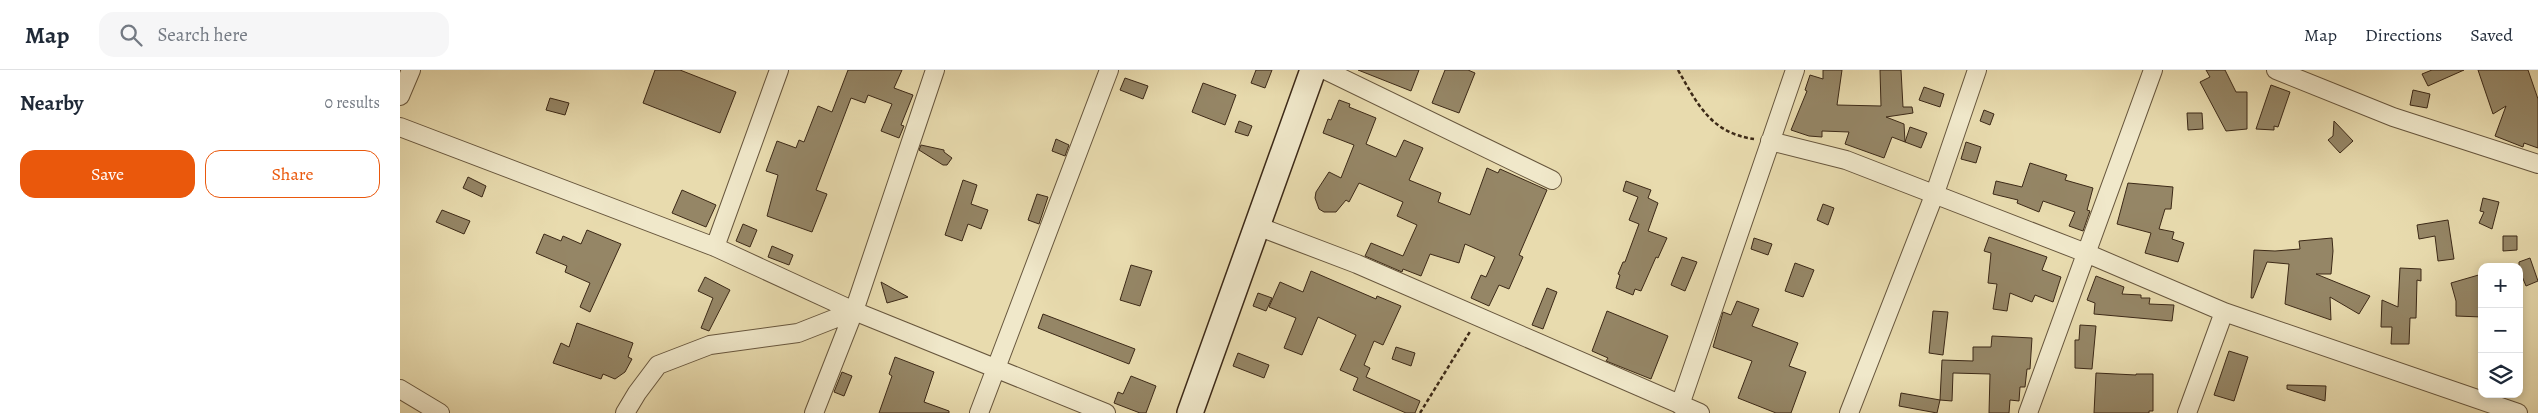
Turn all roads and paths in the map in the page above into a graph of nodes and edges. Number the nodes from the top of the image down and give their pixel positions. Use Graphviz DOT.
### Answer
graph roads {
  1 [pos="411,70"];
  2 [pos="779,70"];
  3 [pos="935,70"];
  4 [pos="1109,70"];
  5 [pos="1313,70"];
  6 [pos="1325,70"];
  7 [pos="1678,70"];
  8 [pos="1795,70"];
  9 [pos="1977,70"];
  10 [pos="2153,70"];
  11 [pos="2276,70"];
  12 [pos="2306,75"];
  13 [pos="400,96"];
  14 [pos="400,127"];
  15 [pos="1770,141"];
  16 [pos="2538,164"];
  17 [pos="1552,180"];
  18 [pos="1935,193"];
  19 [pos="1257,226"];
  20 [pos="715,247"];
  21 [pos="2086,253"];
  22 [pos="854,311"];
  23 [pos="2224,312"];
  24 [pos="1478,318"];
  25 [pos="995,367"];
  26 [pos="400,389"];
  27 [pos="1680,404"];
  28 [pos="440,413"];
  29 [pos="625,413"];
  30 [pos="814,413"];
  31 [pos="979,413"];
  32 [pos="1106,413"];
  33 [pos="1190,413"];
  34 [pos="1420,413"];
  35 [pos="1700,413"];
  36 [pos="1849,413"];
  37 [pos="2028,413"];
  38 [pos="2188,413"];
  39 [pos="2518,413"];
  1 -- 13 [label="street"];
  2 -- 20 [label="street"];
  3 -- 22 [label="street"];
  4 -- 25 [label="street"];
  5 -- 19 [label="street"];
  6 -- 17 [label="street"];
  7 -- 15 [label="path"];
  8 -- 15 [label="street"];
  9 -- 18 [label="street"];
  10 -- 21 [label="street"];
  11 -- 12 [label="street"];
  12 -- 16 [label="street"];
  14 -- 20 [label="street"];
  15 -- 18 [label="street"];
  15 -- 27 [label="street"];
  18 -- 21 [label="street"];
  18 -- 36 [label="street"];
  19 -- 24 [label="street"];
  19 -- 33 [label="street"];
  20 -- 22 [label="street"];
  21 -- 23 [label="street"];
  21 -- 37 [label="street"];
  22 -- 25 [label="street"];
  22 -- 29 [label="street"];
  22 -- 30 [label="street"];
  23 -- 38 [label="street"];
  23 -- 39 [label="street"];
  24 -- 27 [label="street"];
  24 -- 34 [label="path"];
  25 -- 31 [label="street"];
  25 -- 32 [label="street"];
  26 -- 28 [label="street"];
  27 -- 35 [label="street"];
}
